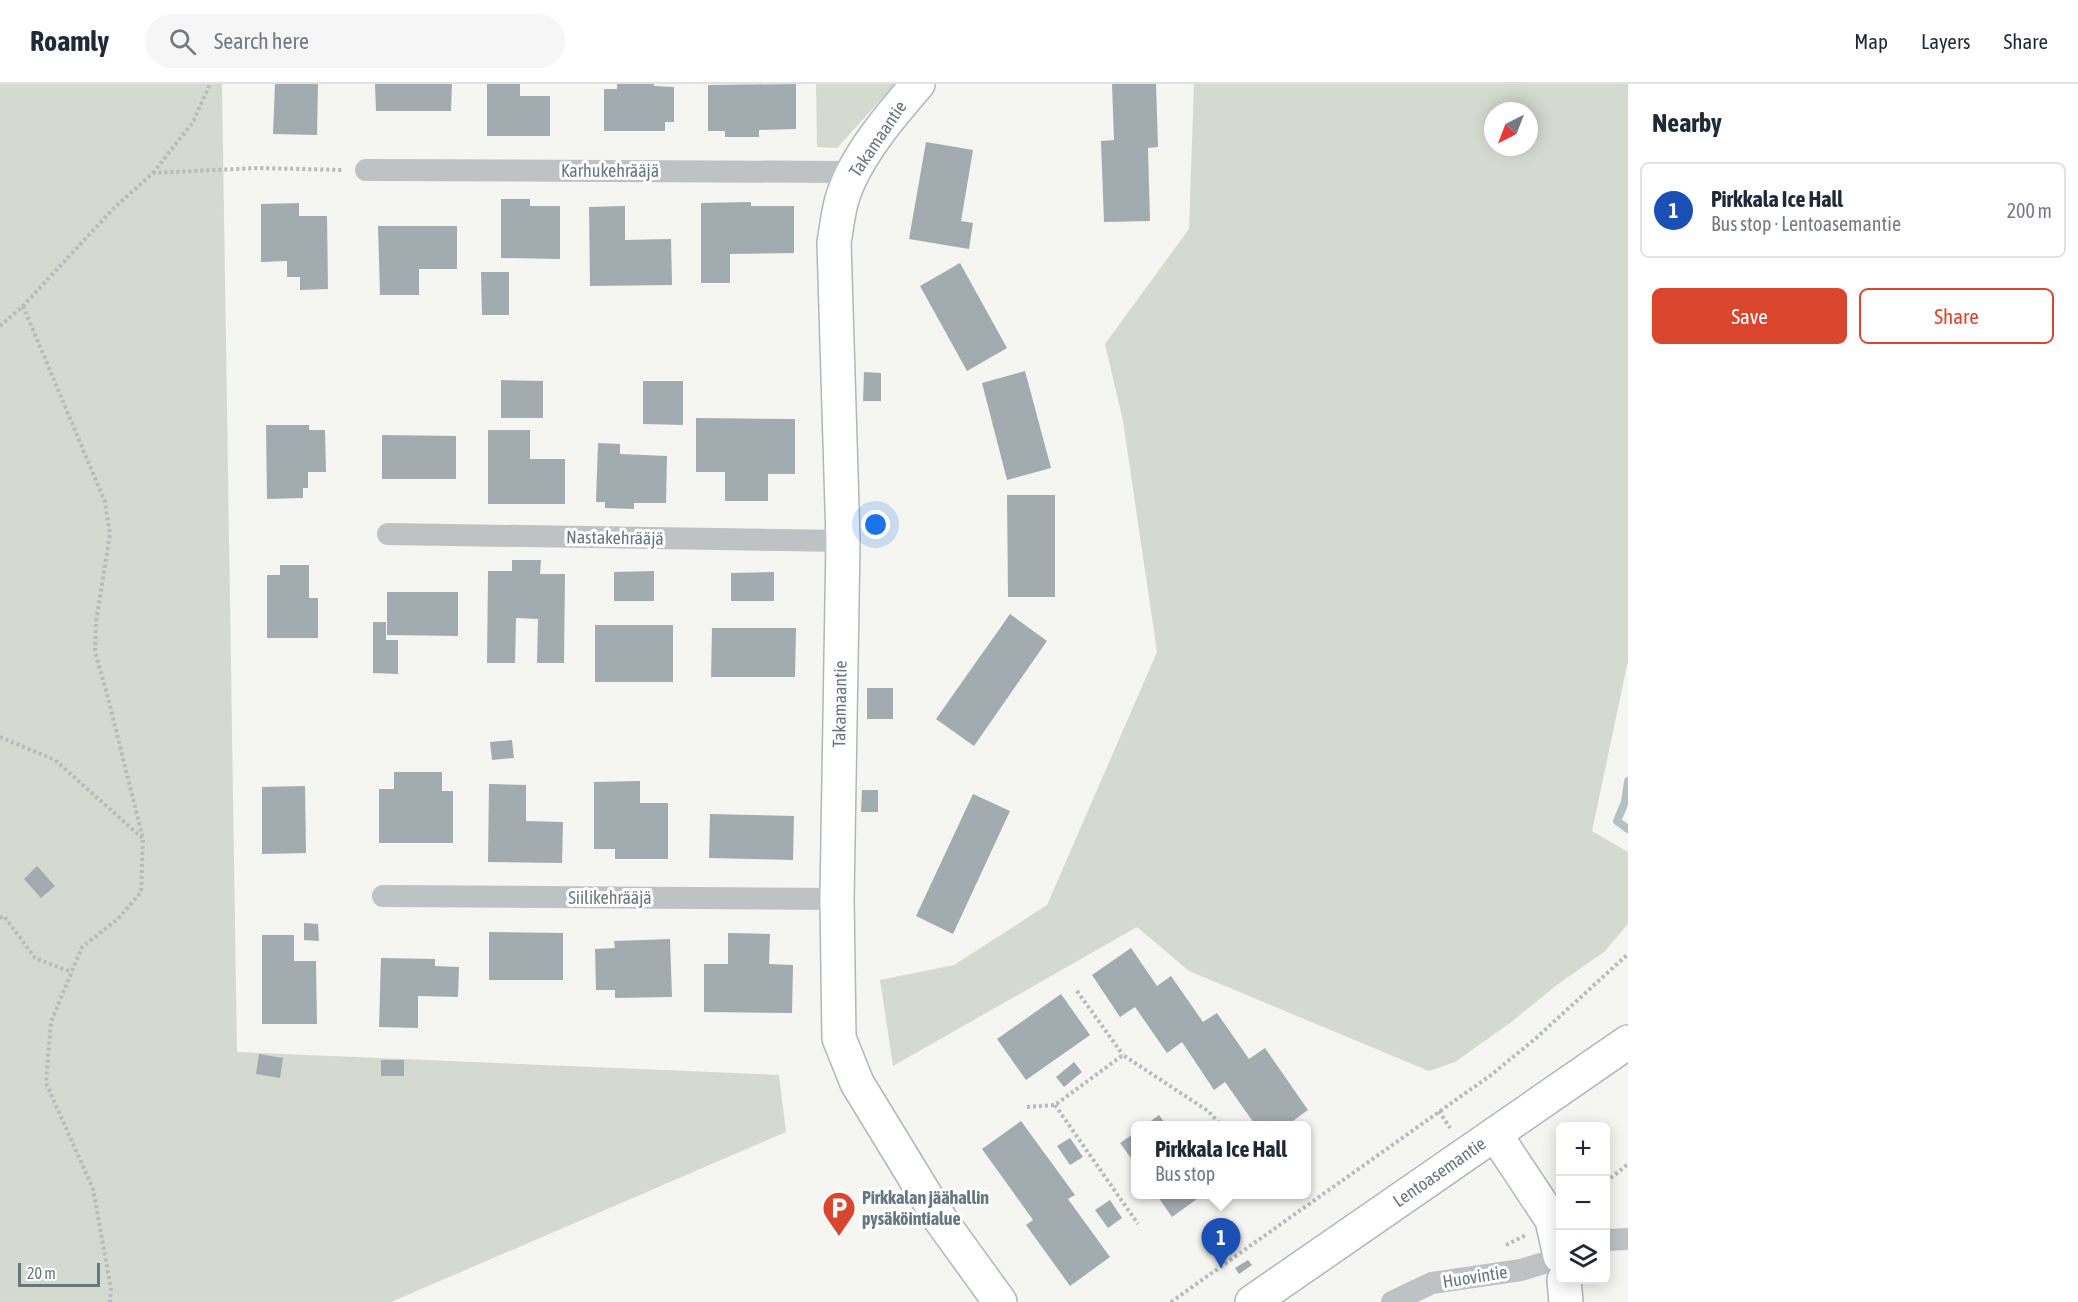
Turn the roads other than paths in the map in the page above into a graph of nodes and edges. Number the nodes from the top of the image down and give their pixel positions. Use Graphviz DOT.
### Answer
graph roads {
  1 [pos="918,84"];
  2 [pos="366,170"];
  3 [pos="854,172"];
  4 [pos="388,534"];
  5 [pos="843,541"];
  6 [pos="383,896"];
  7 [pos="837,899"];
  8 [pos="1628,1042"];
  9 [pos="1495,1134"];
  10 [pos="1556,1238"];
  11 [pos="1628,1239"];
  12 [pos="1610,1240"];
  13 [pos="1556,1258"];
  14 [pos="1564,1284"];
  15 [pos="1000,1302"];
  16 [pos="1252,1302"];
  17 [pos="1392,1302"];
  18 [pos="1566,1302"];
  1 -- 3 [label="street, Takamaantie"];
  2 -- 3 [label="street, Karhukehrääjä"];
  3 -- 5 [label="street, Takamaantie"];
  4 -- 5 [label="street, Nastakehrääjä"];
  5 -- 7 [label="street, Takamaantie"];
  6 -- 7 [label="street, Siilikehrääjä"];
  7 -- 15 [label="street, Takamaantie"];
  8 -- 9 [label="street, Lentoasemantie"];
  9 -- 10 [label="street"];
  9 -- 16 [label="street, Lentoasemantie"];
  11 -- 12 [label="street"];
  13 -- 17 [label="street, Huovintie"];
  14 -- 18 [label="street"];
}
